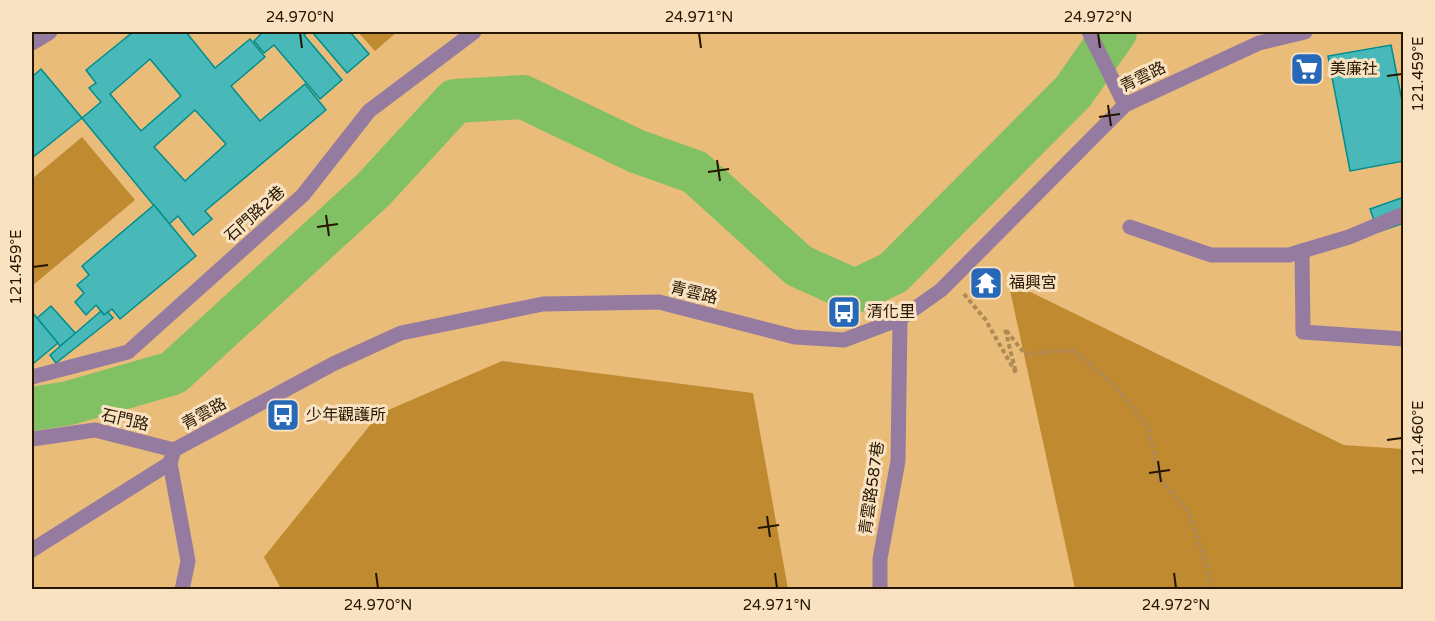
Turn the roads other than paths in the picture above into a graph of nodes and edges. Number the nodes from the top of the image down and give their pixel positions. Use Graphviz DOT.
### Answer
graph roads {
  1 [pos="50,32"];
  2 [pos="474,32"];
  3 [pos="1305,32"];
  4 [pos="1089,33"];
  5 [pos="32,43"];
  6 [pos="1125,105"];
  7 [pos="1404,214"];
  8 [pos="1130,227"];
  9 [pos="1302,251"];
  10 [pos="900,319"];
  11 [pos="1404,339"];
  12 [pos="32,377"];
  13 [pos="32,439"];
  14 [pos="172,457"];
  15 [pos="32,550"];
  16 [pos="182,590"];
  17 [pos="880,590"];
  1 -- 5 [label="street"];
  2 -- 12 [label="street, 石門路2巷"];
  3 -- 6 [label="street, 青雲路"];
  4 -- 6 [label="street"];
  6 -- 10 [label="street, 青雲路"];
  7 -- 9 [label="street"];
  8 -- 9 [label="street"];
  9 -- 11 [label="street"];
  10 -- 14 [label="street, 青雲路"];
  10 -- 17 [label="street, 青雲路587巷"];
  13 -- 14 [label="street, 石門路"];
  14 -- 15 [label="street, 青雲路"];
  14 -- 16 [label="street"];
}
